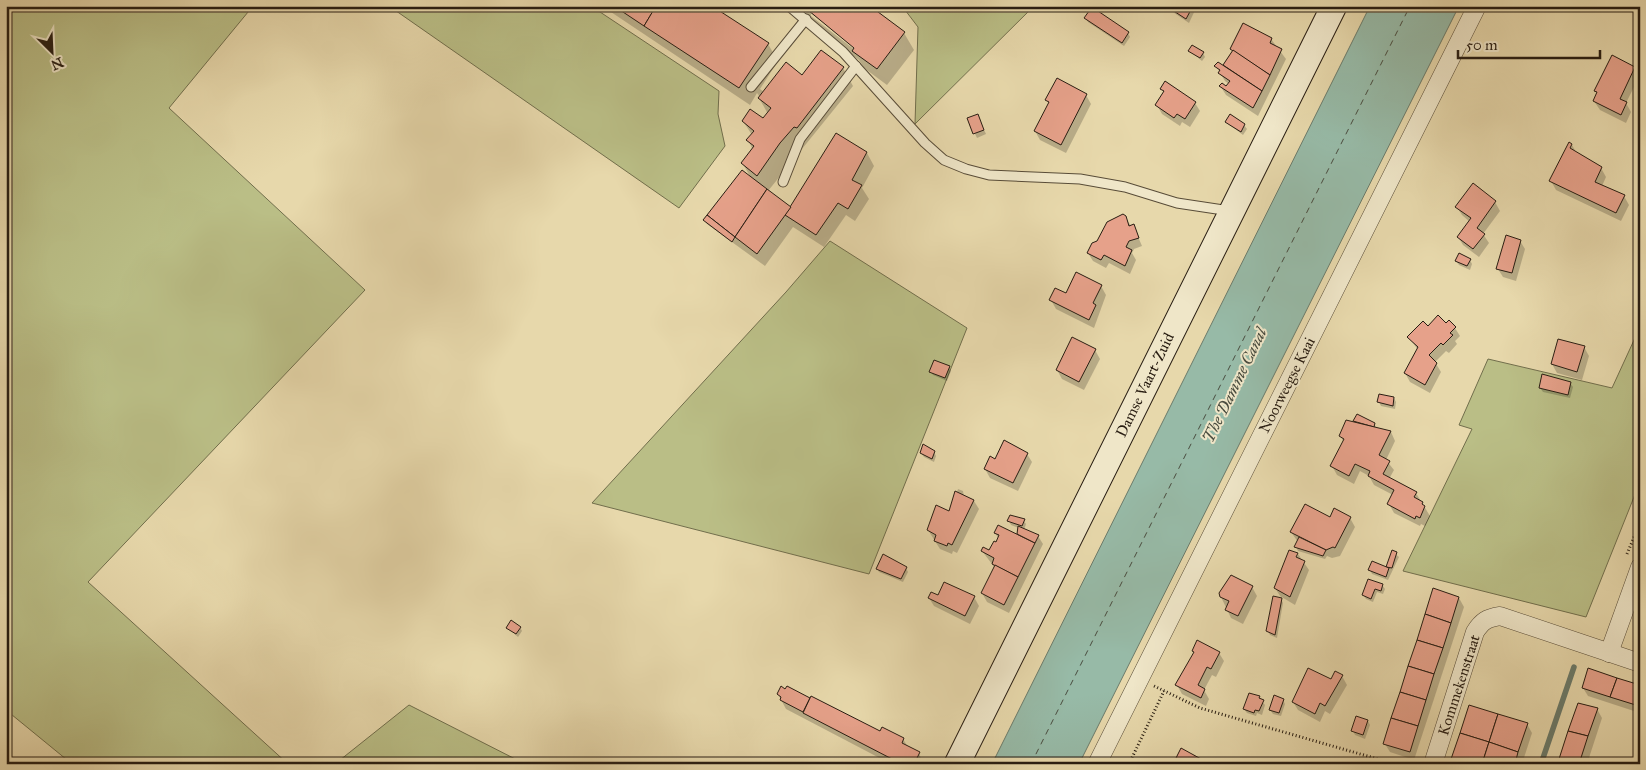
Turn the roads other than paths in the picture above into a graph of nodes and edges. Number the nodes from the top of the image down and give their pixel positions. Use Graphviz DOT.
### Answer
graph roads {
  1 [pos="789,6"];
  2 [pos="1334,6"];
  3 [pos="1477,6"];
  4 [pos="806,19"];
  5 [pos="856,66"];
  6 [pos="751,87"];
  7 [pos="783,182"];
  8 [pos="1230,211"];
  9 [pos="1640,567"];
  10 [pos="1609,653"];
  11 [pos="1640,663"];
  12 [pos="956,764"];
  13 [pos="1097,764"];
  14 [pos="1433,764"];
  1 -- 4 [label="lane"];
  2 -- 8 [label="street, Damse Vaart-Zuid"];
  3 -- 13 [label="street, Noorweegse Kaai"];
  4 -- 5 [label="lane"];
  4 -- 6 [label="lane"];
  5 -- 7 [label="lane"];
  5 -- 8 [label="lane"];
  8 -- 12 [label="street, Damse Vaart-Zuid"];
  9 -- 10 [label="street"];
  10 -- 11 [label="street"];
  10 -- 14 [label="street, Kommekenstraat"];
}
